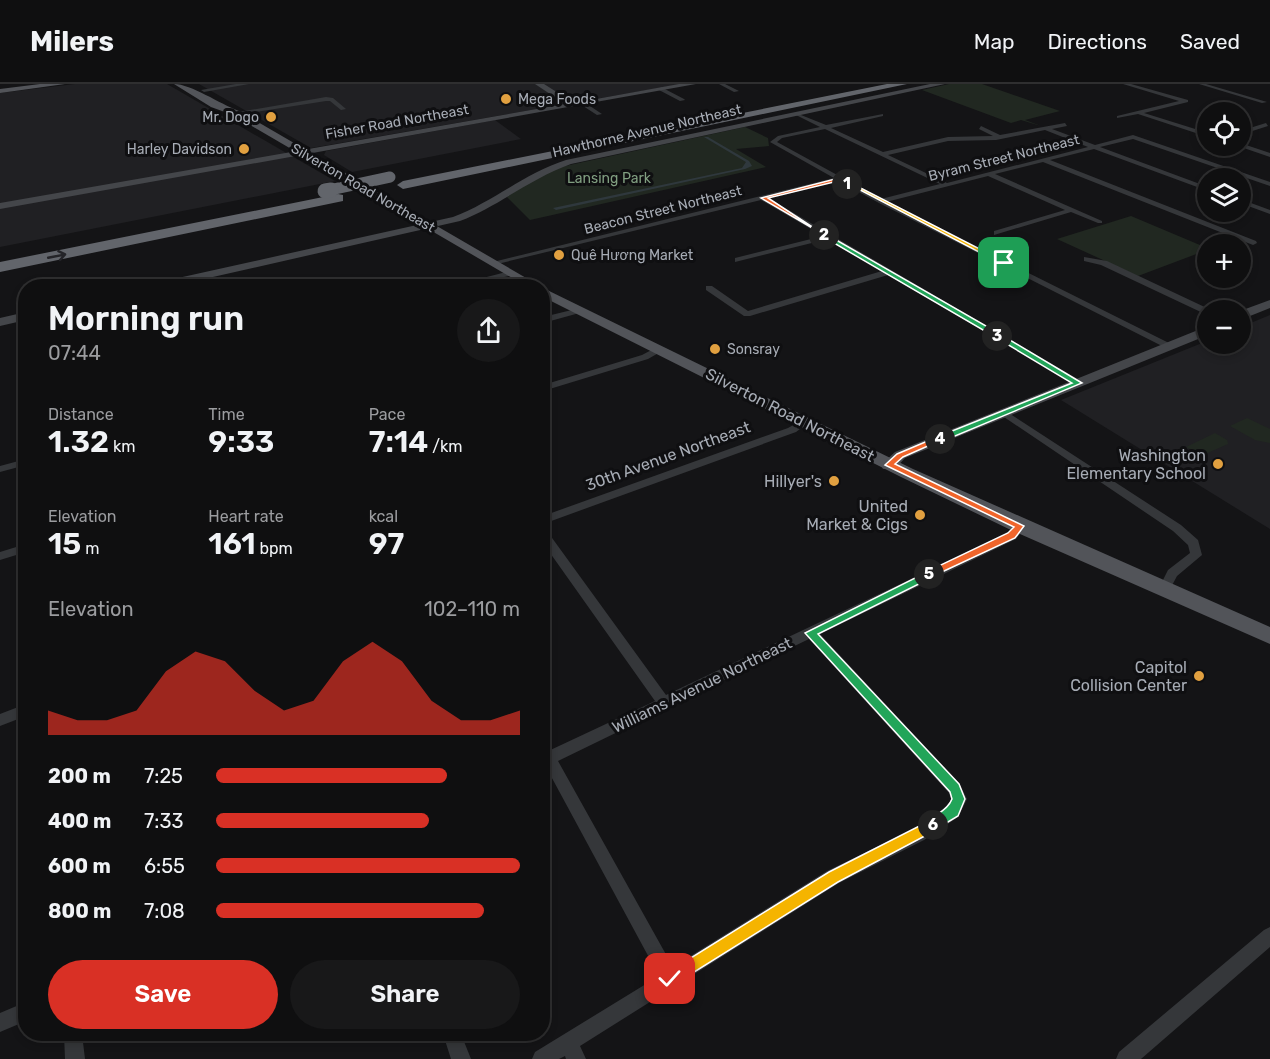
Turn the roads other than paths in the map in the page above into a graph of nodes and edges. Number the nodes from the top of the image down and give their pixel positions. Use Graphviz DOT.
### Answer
graph roads {
  1 [pos="51,84"];
  2 [pos="61,84"];
  3 [pos="178,84"];
  4 [pos="194,84"];
  5 [pos="247,84"];
  6 [pos="539,84"];
  7 [pos="692,84"];
  8 [pos="721,84"];
  9 [pos="860,84"];
  10 [pos="902,84"];
  11 [pos="941,84"];
  12 [pos="1125,84"];
  13 [pos="1201,84"];
  14 [pos="661,89"];
  15 [pos="204,90"];
  16 [pos="0,91"];
  17 [pos="736,91"];
  18 [pos="682,100"];
  19 [pos="1265,102"];
  20 [pos="577,104"];
  21 [pos="224,106"];
  22 [pos="1270,107"];
  23 [pos="343,109"];
  24 [pos="236,113"];
  25 [pos="1140,113"];
  26 [pos="599,114"];
  27 [pos="798,114"];
  28 [pos="881,115"];
  29 [pos="1119,117"];
  30 [pos="1065,125"];
  31 [pos="1266,125"];
  32 [pos="826,127"];
  33 [pos="981,128"];
  34 [pos="1045,129"];
  35 [pos="1251,130"];
  36 [pos="1197,131"];
  37 [pos="1000,137"];
  38 [pos="1094,147"];
  39 [pos="1251,149"];
  40 [pos="303,152"];
  41 [pos="884,154"];
  42 [pos="1270,155"];
  43 [pos="1044,160"];
  44 [pos="989,174"];
  45 [pos="839,179"];
  46 [pos="1270,184"];
  47 [pos="947,185"];
  48 [pos="1197,185"];
  49 [pos="763,198"];
  50 [pos="881,202"];
  51 [pos="1251,205"];
  52 [pos="0,206"];
  53 [pos="1071,210"];
  54 [pos="1270,212"];
  55 [pos="1100,222"];
  56 [pos="430,227"];
  57 [pos="997,233"];
  58 [pos="827,237"];
  59 [pos="1253,243"];
  60 [pos="0,255"];
  61 [pos="1086,259"];
  62 [pos="738,260"];
  63 [pos="493,263"];
  64 [pos="0,267"];
  65 [pos="888,272"];
  66 [pos="510,273"];
  67 [pos="192,279"];
  68 [pos="485,279"];
  69 [pos="521,279"];
  70 [pos="709,288"];
  71 [pos="550,295"];
  72 [pos="1270,304"];
  73 [pos="1197,307"];
  74 [pos="580,310"];
  75 [pos="1251,312"];
  76 [pos="18,318"];
  77 [pos="550,318"];
  78 [pos="0,322"];
  79 [pos="1197,334"];
  80 [pos="1168,346"];
  81 [pos="659,349"];
  82 [pos="1078,383"];
  83 [pos="550,386"];
  84 [pos="1004,413"];
  85 [pos="804,422"];
  86 [pos="18,464"];
  87 [pos="889,465"];
  88 [pos="0,469"];
  89 [pos="550,517"];
  90 [pos="1020,526"];
  91 [pos="550,544"];
  92 [pos="18,550"];
  93 [pos="0,556"];
  94 [pos="1164,590"];
  95 [pos="811,633"];
  96 [pos="1270,636"];
  97 [pos="664,703"];
  98 [pos="18,713"];
  99 [pos="0,720"];
  100 [pos="550,758"];
  101 [pos="550,767"];
  102 [pos="1270,936"];
  103 [pos="670,979"];
  104 [pos="18,1015"];
  105 [pos="0,1023"];
  106 [pos="74,1041"];
  107 [pos="455,1041"];
  108 [pos="572,1051"];
  109 [pos="75,1059"];
  110 [pos="461,1059"];
  111 [pos="542,1059"];
  112 [pos="1126,1059"];
  1 -- 2 [label="main road"];
  1 -- 16 [label="main road"];
  3 -- 21 [label="main road, Silverton Road Northeast"];
  4 -- 15 [label="main road, Silverton Road Northeast"];
  5 -- 15 [label="street"];
  6 -- 20 [label="street"];
  7 -- 14 [label="street, Fisher Road Northeast"];
  8 -- 17 [label="street"];
  9 -- 60 [label="highway, bridge"];
  64 -- 10 [label="highway, one-way"];
  11 -- 27 [label="street, Hawthorne Avenue Northeast"];
  12 -- 25 [label="street"];
  13 -- 19 [label="street"];
  14 -- 18 [label="street"];
  14 -- 20 [label="street, Fisher Road Northeast"];
  15 -- 21 [label="main road, Silverton Road Northeast"];
  19 -- 22 [label="street"];
  20 -- 26 [label="street"];
  20 -- 40 [label="street, Fisher Road Northeast"];
  21 -- 24 [label="main road, Silverton Road Northeast"];
  23 -- 24 [label="street"];
  24 -- 40 [label="main road, Silverton Road Northeast"];
  25 -- 29 [label="street"];
  25 -- 36 [label="street"];
  27 -- 32 [label="street"];
  27 -- 56 [label="street, Hawthorne Avenue Northeast"];
  28 -- 32 [label="street"];
  30 -- 34 [label="street"];
  31 -- 35 [label="street"];
  32 -- 41 [label="street"];
  32 -- 45 [label="street"];
  33 -- 37 [label="street"];
  34 -- 37 [label="street"];
  34 -- 38 [label="street"];
  37 -- 41 [label="street"];
  38 -- 43 [label="street, Byram Street Northeast"];
  38 -- 46 [label="street, Byram Street Northeast"];
  38 -- 48 [label="street"];
  39 -- 42 [label="street"];
  40 -- 52 [label="street, Fisher Road Northeast"];
  40 -- 56 [label="main road, Silverton Road Northeast"];
  41 -- 47 [label="street"];
  43 -- 44 [label="street, Byram Street Northeast"];
  43 -- 59 [label="street"];
  44 -- 47 [label="street, Byram Street Northeast"];
  44 -- 53 [label="street"];
  45 -- 49 [label="street, Beacon Street Northeast"];
  45 -- 50 [label="street"];
  47 -- 50 [label="street, Byram Street Northeast"];
  49 -- 58 [label="street"];
  49 -- 63 [label="street, Beacon Street Northeast"];
  50 -- 80 [label="street"];
  51 -- 54 [label="street"];
  53 -- 55 [label="street"];
  53 -- 57 [label="street"];
  56 -- 63 [label="main road, Silverton Road Northeast"];
  56 -- 67 [label="street, Hawthorne Avenue Northeast"];
  58 -- 62 [label="street"];
  58 -- 65 [label="street"];
  61 -- 73 [label="street"];
  63 -- 66 [label="main road, Silverton Road Northeast"];
  65 -- 70 [label="street"];
  65 -- 82 [label="street"];
  66 -- 68 [label="street"];
  66 -- 69 [label="main road, Silverton Road Northeast"];
  71 -- 74 [label="main road, Silverton Road Northeast"];
  72 -- 75 [label="street"];
  74 -- 77 [label="street"];
  74 -- 81 [label="main road, Silverton Road Northeast"];
  76 -- 78 [label="street"];
  79 -- 80 [label="street"];
  80 -- 82 [label="street"];
  81 -- 83 [label="street"];
  81 -- 85 [label="main road, Silverton Road Northeast"];
  82 -- 84 [label="street"];
  84 -- 87 [label="street"];
  84 -- 94 [label="street"];
  85 -- 87 [label="main road, Silverton Road Northeast"];
  85 -- 89 [label="street, 30th Avenue Northeast"];
  86 -- 88 [label="street"];
  87 -- 90 [label="main road, Silverton Road Northeast"];
  90 -- 94 [label="main road, Silverton Road Northeast"];
  90 -- 95 [label="street, Williams Avenue Northeast"];
  91 -- 97 [label="street"];
  92 -- 93 [label="street"];
  94 -- 96 [label="main road, Silverton Road Northeast"];
  95 -- 97 [label="street, Williams Avenue Northeast"];
  95 -- 103 [label="street"];
  97 -- 100 [label="street, Williams Avenue Northeast"];
  98 -- 99 [label="street"];
  101 -- 103 [label="street"];
  102 -- 112 [label="street"];
  103 -- 108 [label="street"];
  104 -- 105 [label="street"];
  106 -- 109 [label="street"];
  107 -- 110 [label="street"];
  108 -- 111 [label="street"];
}
